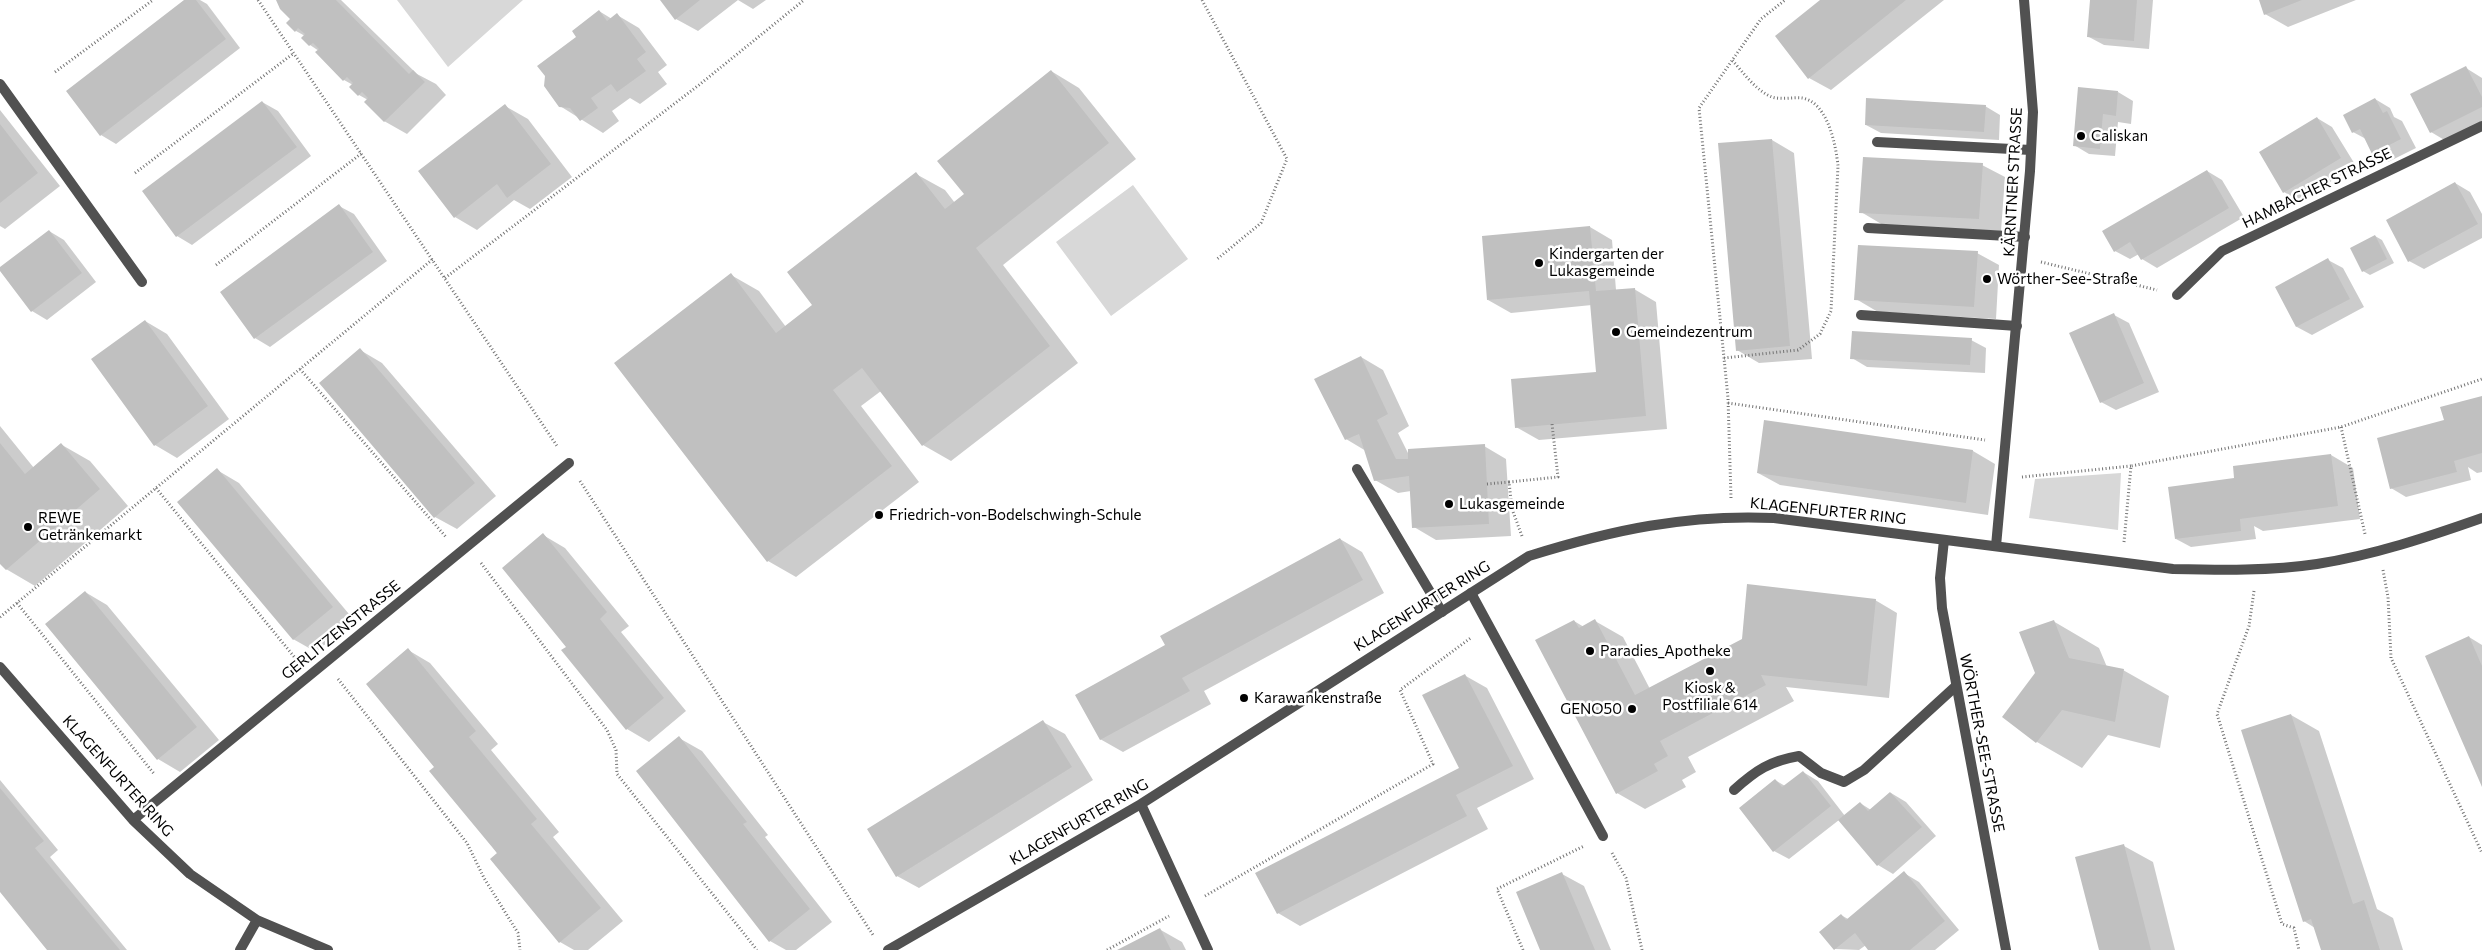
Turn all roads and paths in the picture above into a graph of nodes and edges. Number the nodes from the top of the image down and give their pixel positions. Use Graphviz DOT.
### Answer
graph roads {
  1 [pos="153,0"];
  2 [pos="258,0"];
  3 [pos="804,0"];
  4 [pos="1202,0"];
  5 [pos="1785,0"];
  6 [pos="2024,0"];
  7 [pos="294,53"];
  8 [pos="1732,60"];
  9 [pos="55,72"];
  10 [pos="0,84"];
  11 [pos="2482,126"];
  12 [pos="1877,142"];
  13 [pos="2031,150"];
  14 [pos="362,154"];
  15 [pos="136,172"];
  16 [pos="1868,228"];
  17 [pos="2025,237"];
  18 [pos="433,259"];
  19 [pos="1216,260"];
  20 [pos="2048,263"];
  21 [pos="216,265"];
  22 [pos="446,278"];
  23 [pos="142,282"];
  24 [pos="2176,295"];
  25 [pos="1861,315"];
  26 [pos="2017,326"];
  27 [pos="1724,358"];
  28 [pos="300,369"];
  29 [pos="2482,380"];
  30 [pos="1728,403"];
  31 [pos="1552,424"];
  32 [pos="2341,427"];
  33 [pos="2006,443"];
  34 [pos="568,463"];
  35 [pos="2131,466"];
  36 [pos="1357,469"];
  37 [pos="2002,480"];
  38 [pos="1509,482"];
  39 [pos="1487,484"];
  40 [pos="156,488"];
  41 [pos="1732,516"];
  42 [pos="2482,518"];
  43 [pos="1944,540"];
  44 [pos="468,545"];
  45 [pos="1996,546"];
  46 [pos="2380,550"];
  47 [pos="459,553"];
  48 [pos="2369,553"];
  49 [pos="1529,556"];
  50 [pos="2122,562"];
  51 [pos="2257,568"];
  52 [pos="1471,593"];
  53 [pos="17,603"];
  54 [pos="1442,612"];
  55 [pos="0,617"];
  56 [pos="1488,624"];
  57 [pos="325,662"];
  58 [pos="0,667"];
  59 [pos="309,675"];
  60 [pos="1956,686"];
  61 [pos="1734,790"];
  62 [pos="168,791"];
  63 [pos="1141,804"];
  64 [pos="134,820"];
  65 [pos="1603,836"];
  66 [pos="2482,854"];
  67 [pos="1188,906"];
  68 [pos="257,920"];
  69 [pos="877,942"];
  70 [pos="240,950"];
  71 [pos="328,950"];
  72 [pos="520,950"];
  73 [pos="757,950"];
  74 [pos="888,950"];
  75 [pos="1106,950"];
  76 [pos="1208,950"];
  77 [pos="1523,950"];
  78 [pos="1642,950"];
  79 [pos="2006,950"];
  80 [pos="2299,950"];
  1 -- 9 [label="path"];
  2 -- 7 [label="path"];
  3 -- 22 [label="path"];
  4 -- 19 [label="path"];
  5 -- 8 [label="path"];
  6 -- 13 [label="street, KÄRNTNER STRASSE"];
  7 -- 14 [label="path"];
  7 -- 15 [label="path"];
  8 -- 27 [label="path"];
  8 -- 27 [label="path"];
  10 -- 23 [label="street"];
  11 -- 24 [label="street, HAMBACHER STRASSE"];
  12 -- 13 [label="street"];
  13 -- 17 [label="street, KÄRNTNER STRASSE"];
  14 -- 18 [label="path"];
  14 -- 21 [label="path"];
  16 -- 17 [label="street"];
  17 -- 26 [label="street, KÄRNTNER STRASSE"];
  18 -- 22 [label="path"];
  18 -- 28 [label="path"];
  20 -- 24 [label="path"];
  22 -- 34 [label="path"];
  25 -- 26 [label="street"];
  26 -- 33 [label="street, KÄRNTNER STRASSE"];
  27 -- 30 [label="path"];
  28 -- 40 [label="path"];
  28 -- 47 [label="path"];
  29 -- 32 [label="path"];
  30 -- 33 [label="path"];
  30 -- 41 [label="path"];
  31 -- 38 [label="path"];
  32 -- 35 [label="path"];
  32 -- 48 [label="path"];
  33 -- 37 [label="street, KÄRNTNER STRASSE"];
  34 -- 44 [label="street, GERLITZENSTRASSE"];
  34 -- 69 [label="path"];
  35 -- 37 [label="path"];
  35 -- 50 [label="path"];
  36 -- 54 [label="street"];
  37 -- 45 [label="street, KÄRNTNER STRASSE"];
  38 -- 39 [label="path"];
  38 -- 49 [label="path"];
  40 -- 53 [label="path"];
  40 -- 59 [label="path"];
  41 -- 43 [label="street, KLAGENFURTER RING"];
  41 -- 49 [label="street, KLAGENFURTER RING"];
  42 -- 46 [label="street, KLAGENFURTER RING"];
  43 -- 45 [label="street, KLAGENFURTER RING"];
  43 -- 60 [label="street, WÖRTHER-SEE-STRASSE"];
  44 -- 47 [label="street, GERLITZENSTRASSE"];
  44 -- 73 [label="path"];
  45 -- 50 [label="street, KLAGENFURTER RING"];
  46 -- 48 [label="street, KLAGENFURTER RING"];
  46 -- 66 [label="path"];
  47 -- 57 [label="street, GERLITZENSTRASSE"];
  48 -- 51 [label="street, KLAGENFURTER RING"];
  49 -- 52 [label="street, KLAGENFURTER RING"];
  50 -- 51 [label="street, KLAGENFURTER RING"];
  51 -- 80 [label="path"];
  52 -- 54 [label="street, KLAGENFURTER RING"];
  52 -- 56 [label="street"];
  53 -- 55 [label="path"];
  53 -- 62 [label="path"];
  54 -- 63 [label="street, KLAGENFURTER RING"];
  56 -- 65 [label="street"];
  56 -- 67 [label="path"];
  57 -- 59 [label="street, GERLITZENSTRASSE"];
  57 -- 72 [label="path"];
  58 -- 64 [label="street, KLAGENFURTER RING"];
  59 -- 62 [label="street, GERLITZENSTRASSE"];
  60 -- 61 [label="street"];
  60 -- 79 [label="street, WÖRTHER-SEE-STRASSE"];
  62 -- 64 [label="street, GERLITZENSTRASSE"];
  63 -- 67 [label="street"];
  63 -- 74 [label="street, KLAGENFURTER RING"];
  64 -- 68 [label="street, KLAGENFURTER RING"];
  65 -- 77 [label="path"];
  65 -- 78 [label="path"];
  67 -- 75 [label="path"];
  67 -- 76 [label="street"];
  68 -- 70 [label="street"];
  68 -- 71 [label="street, KLAGENFURTER RING"];
}
